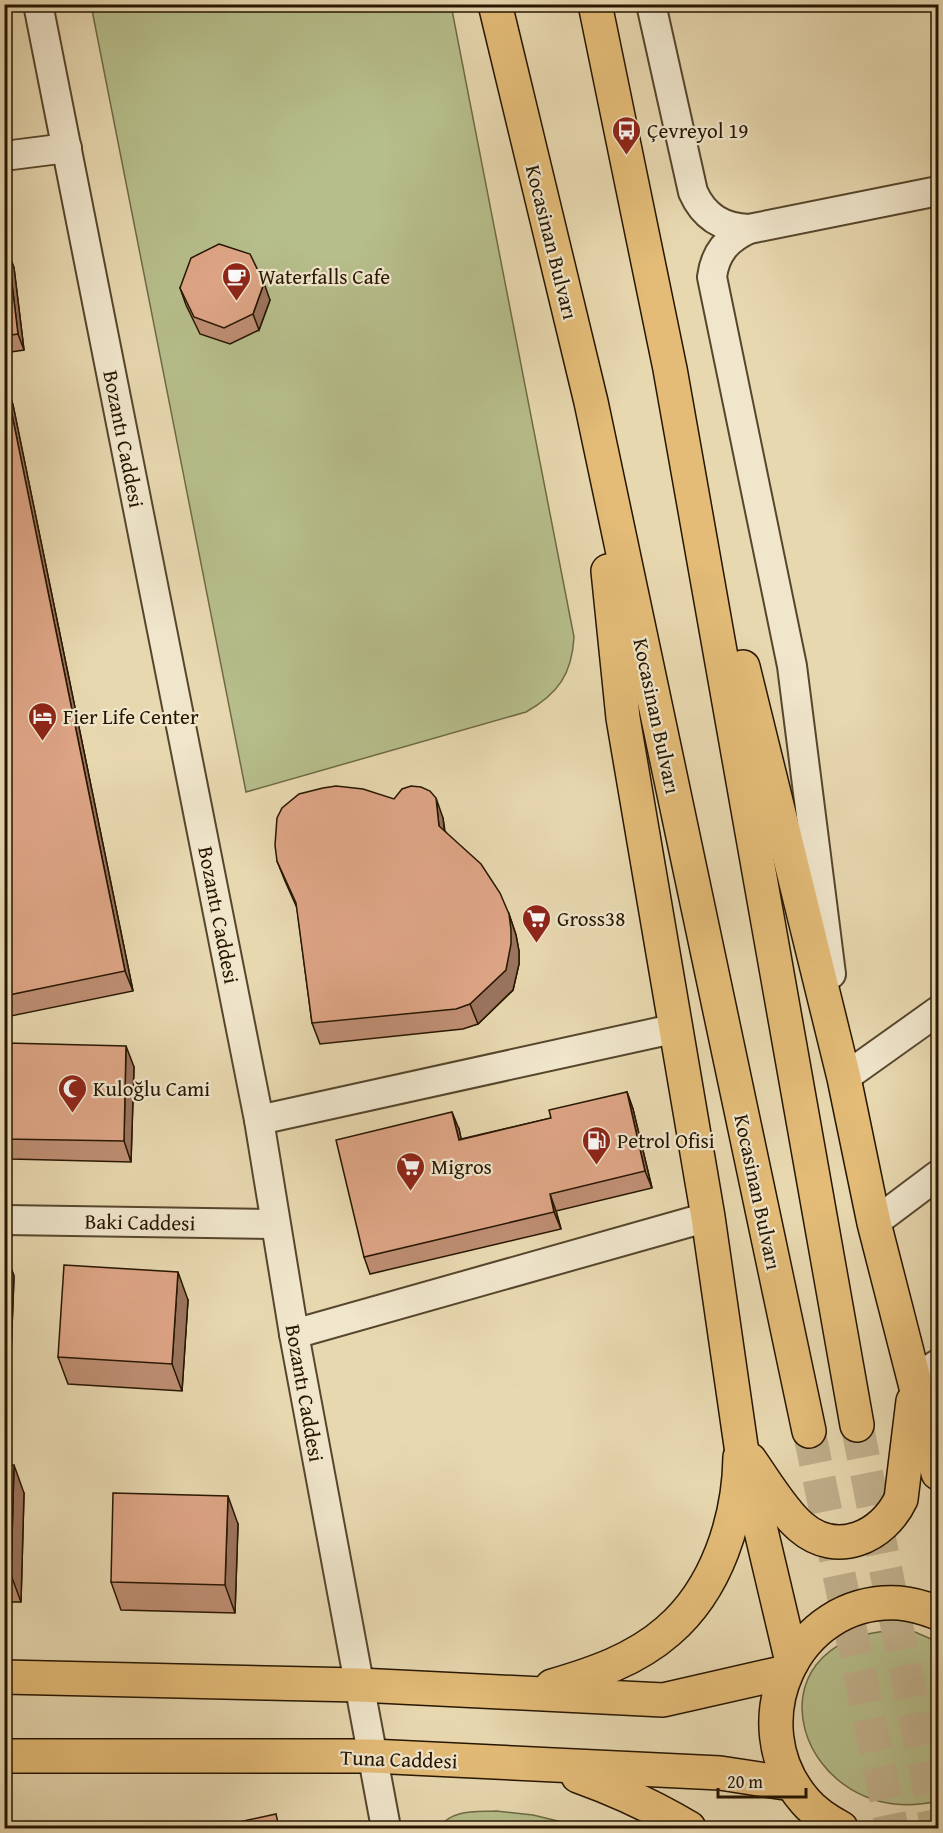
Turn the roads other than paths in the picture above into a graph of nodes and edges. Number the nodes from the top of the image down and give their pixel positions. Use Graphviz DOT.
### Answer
graph roads {
  1 [pos="38,4"];
  2 [pos="495,4"];
  3 [pos="595,4"];
  4 [pos="651,4"];
  5 [pos="67,148"];
  6 [pos="4,156"];
  7 [pos="939,191"];
  8 [pos="749,229"];
  9 [pos="670,369"];
  10 [pos="591,402"];
  11 [pos="939,1011"];
  12 [pos="677,1028"];
  13 [pos="844,1078"];
  14 [pos="259,1120"];
  15 [pos="939,1175"];
  16 [pos="708,1217"];
  17 [pos="4,1220"];
  18 [pos="874,1223"];
  19 [pos="275,1224"];
  20 [pos="294,1334"];
  21 [pos="927,1371"];
  22 [pos="939,1420"];
  23 [pos="857,1425"];
  24 [pos="809,1431"];
  25 [pos="741,1446"];
  26 [pos="939,1473"];
  27 [pos="939,1613"];
  28 [pos="789,1667"];
  29 [pos="4,1677"];
  30 [pos="359,1685"];
  31 [pos="532,1692"];
  32 [pos="4,1756"];
  33 [pos="371,1756"];
  34 [pos="538,1764"];
  35 [pos="792,1784"];
  36 [pos="830,1825"];
  37 [pos="386,1828"];
  38 [pos="689,1828"];
  1 -- 5 [label="street, Bozantı Caddesi"];
  2 -- 10 [label="main road, Kocasinan Bulvarı"];
  3 -- 9 [label="main road"];
  4 -- 8 [label="street"];
  5 -- 6 [label="street"];
  5 -- 14 [label="street, Bozantı Caddesi"];
  7 -- 8 [label="street"];
  8 -- 13 [label="street"];
  9 -- 13 [label="main road"];
  9 -- 23 [label="main road"];
  10 -- 12 [label="main road"];
  10 -- 24 [label="main road, Kocasinan Bulvarı"];
  11 -- 13 [label="street"];
  12 -- 14 [label="street"];
  12 -- 16 [label="main road"];
  13 -- 18 [label="main road"];
  14 -- 19 [label="street, Bozantı Caddesi"];
  15 -- 18 [label="street"];
  16 -- 20 [label="street"];
  16 -- 25 [label="main road"];
  17 -- 19 [label="street, Baki Caddesi"];
  18 -- 21 [label="main road"];
  19 -- 20 [label="street, Bozantı Caddesi"];
  20 -- 30 [label="street, Bozantı Caddesi"];
  21 -- 22 [label="main road"];
  21 -- 25 [label="main road"];
  21 -- 26 [label="main road"];
  25 -- 28 [label="main road"];
  25 -- 31 [label="main road"];
  27 -- 28 [label="main road"];
  28 -- 31 [label="main road"];
  28 -- 35 [label="main road"];
  29 -- 30 [label="main road"];
  30 -- 31 [label="main road"];
  30 -- 33 [label="street, Bozantı Caddesi"];
  32 -- 33 [label="main road, Tuna Caddesi"];
  33 -- 34 [label="main road, Tuna Caddesi"];
  33 -- 37 [label="street, Bozantı Caddesi"];
  34 -- 35 [label="main road, Tuna Caddesi"];
  34 -- 38 [label="main road"];
  35 -- 36 [label="main road"];
}
